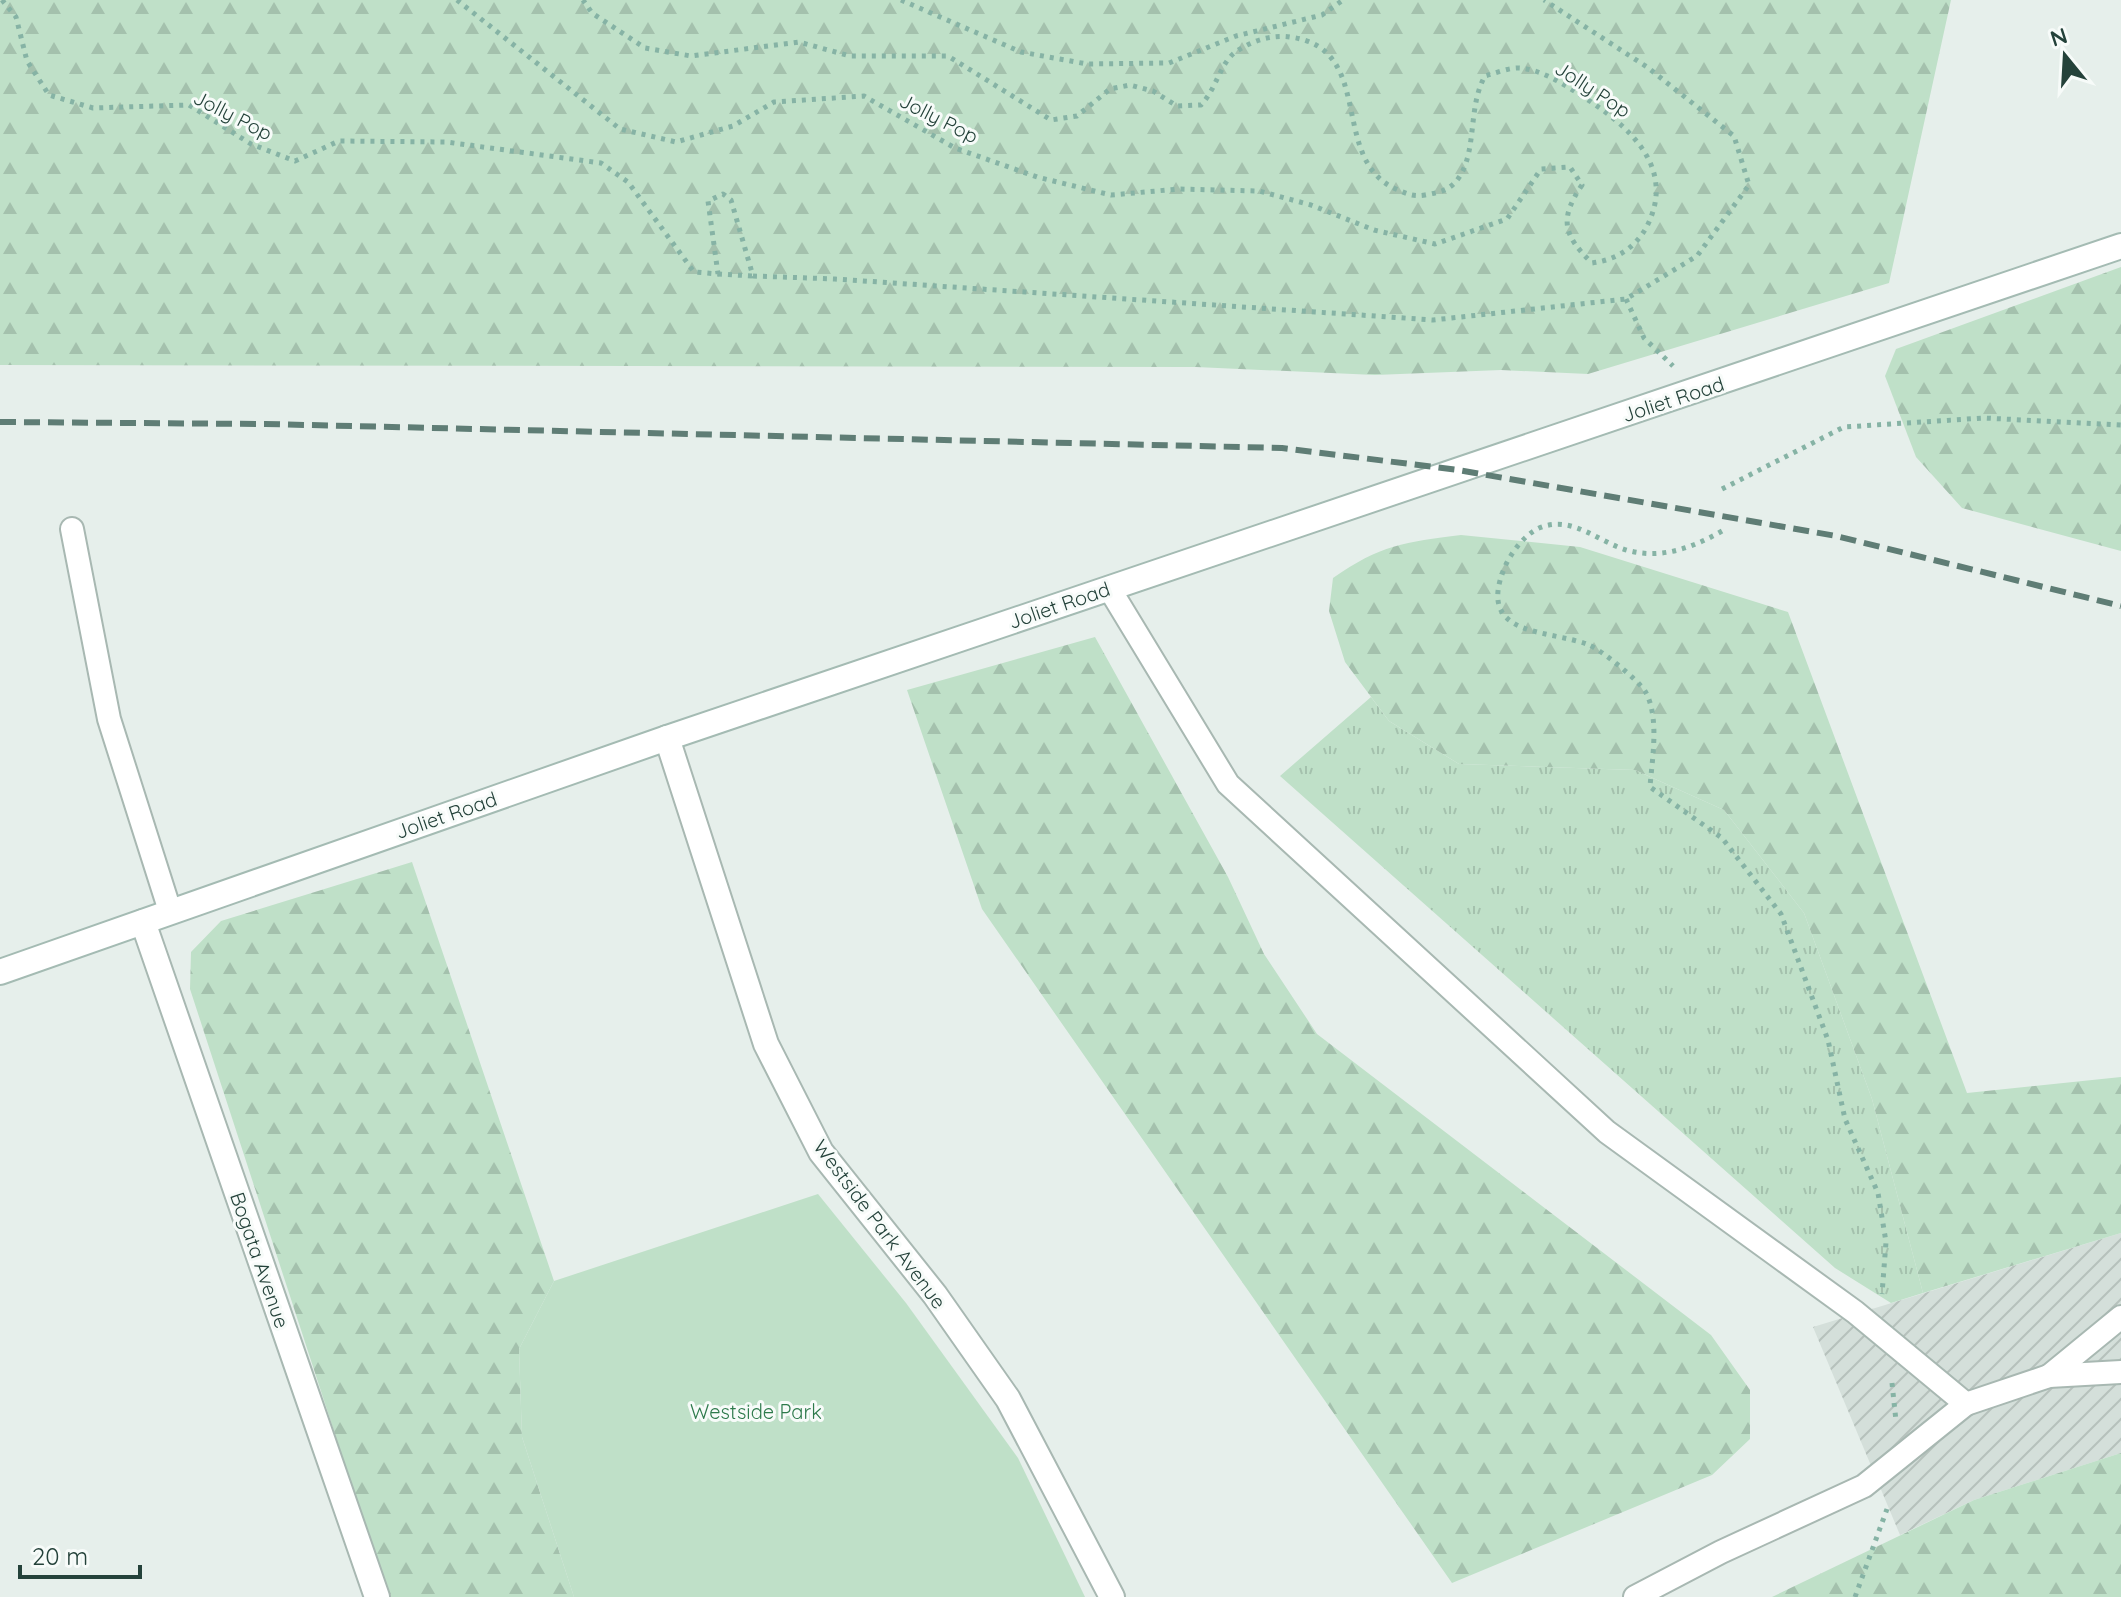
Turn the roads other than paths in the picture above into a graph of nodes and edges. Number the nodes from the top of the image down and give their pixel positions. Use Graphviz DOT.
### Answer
graph roads {
  1 [pos="2121,246"];
  2 [pos="72,529"];
  3 [pos="1109,588"];
  4 [pos="667,738"];
  5 [pos="170,911"];
  6 [pos="143,922"];
  7 [pos="0,972"];
  8 [pos="2121,1317"];
  9 [pos="2121,1372"];
  10 [pos="2049,1376"];
  11 [pos="1966,1404"];
  12 [pos="377,1597"];
  13 [pos="1112,1597"];
  14 [pos="1635,1597"];
  1 -- 3 [label="main road, Joliet Road"];
  2 -- 5 [label="lane"];
  3 -- 4 [label="main road, Joliet Road"];
  3 -- 11 [label="lane"];
  4 -- 5 [label="main road, Joliet Road"];
  4 -- 13 [label="main road, Westside Park Avenue"];
  5 -- 6 [label="main road, Joliet Road"];
  6 -- 7 [label="main road, Joliet Road"];
  6 -- 12 [label="main road, Bogata Avenue"];
  8 -- 10 [label="lane"];
  9 -- 10 [label="lane"];
  10 -- 11 [label="lane"];
  11 -- 14 [label="lane"];
}
